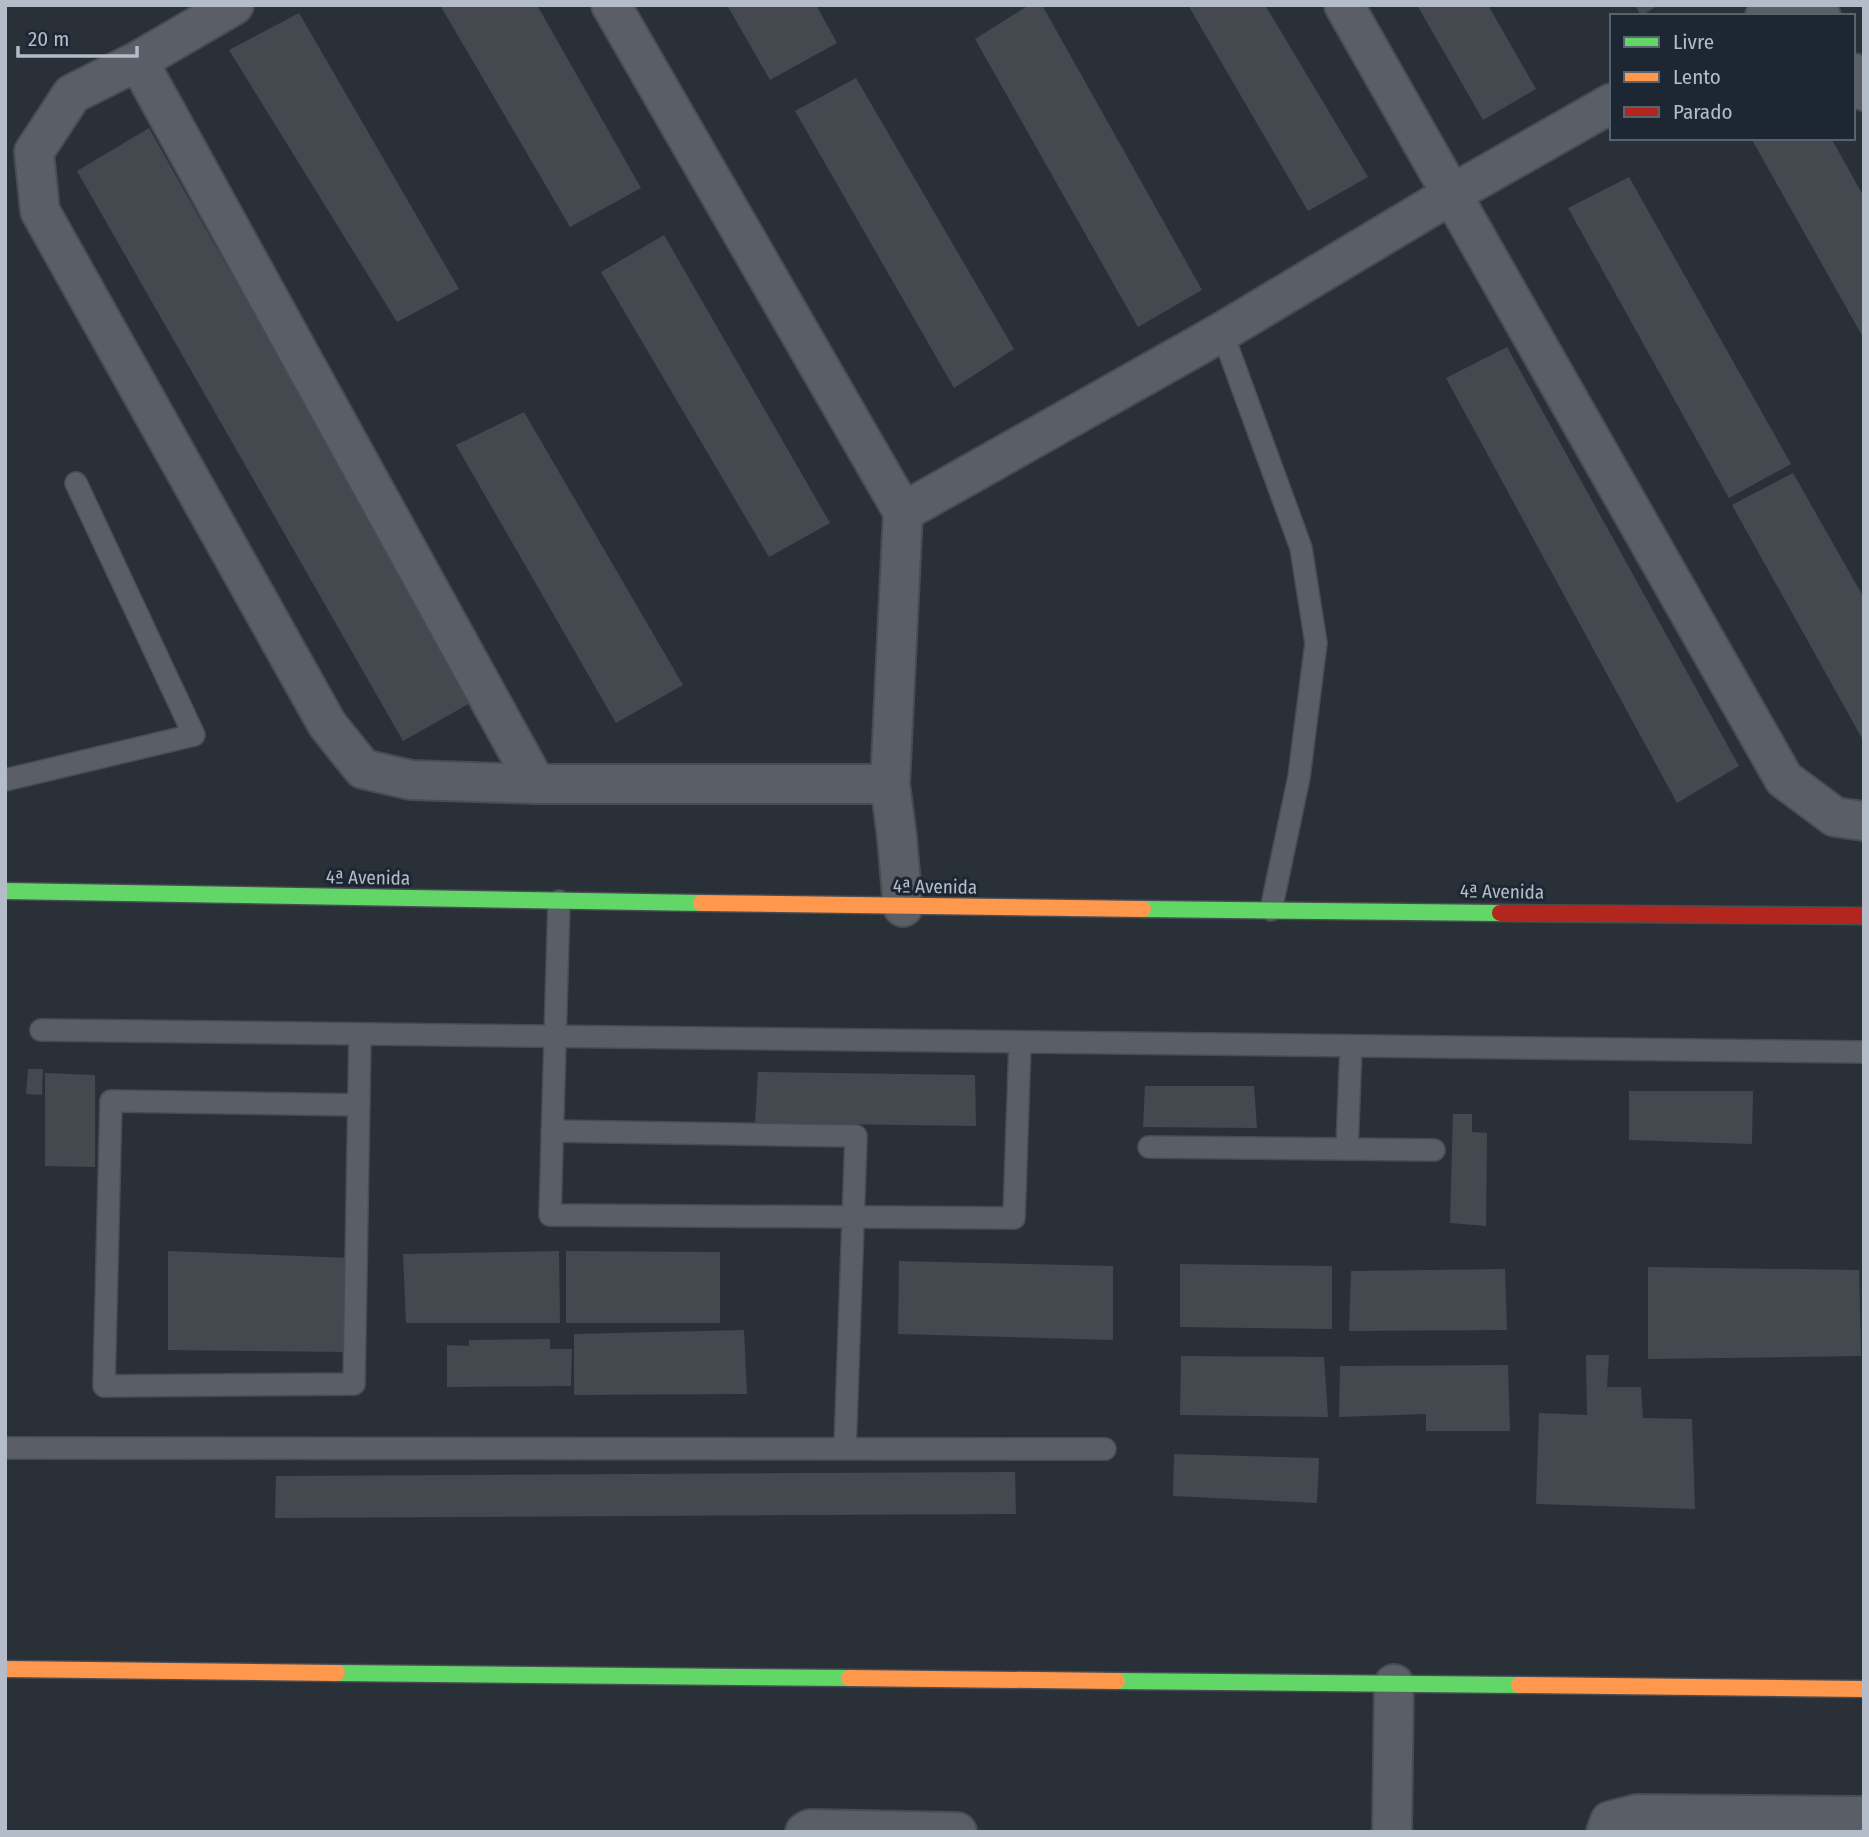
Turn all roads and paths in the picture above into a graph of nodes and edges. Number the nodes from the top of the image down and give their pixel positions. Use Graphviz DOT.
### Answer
graph roads {
  1 [pos="234,5"];
  2 [pos="611,5"];
  3 [pos="1344,5"];
  4 [pos="138,61"];
  5 [pos="1610,104"];
  6 [pos="1452,194"];
  7 [pos="1222,332"];
  8 [pos="76,483"];
  9 [pos="903,512"];
  10 [pos="5,780"];
  11 [pos="536,784"];
  12 [pos="890,784"];
  13 [pos="1864,821"];
  14 [pos="5,891"];
  15 [pos="559,901"];
  16 [pos="903,907"];
  17 [pos="1271,910"];
  18 [pos="1864,916"];
  19 [pos="41,1030"];
  20 [pos="360,1034"];
  21 [pos="555,1037"];
  22 [pos="1020,1042"];
  23 [pos="1351,1046"];
  24 [pos="1864,1052"];
  25 [pos="359,1105"];
  26 [pos="552,1131"];
  27 [pos="1149,1147"];
  28 [pos="1347,1149"];
  29 [pos="1434,1150"];
  30 [pos="852,1217"];
  31 [pos="5,1448"];
  32 [pos="845,1449"];
  33 [pos="1105,1449"];
  34 [pos="5,1669"];
  35 [pos="1394,1684"];
  36 [pos="1864,1689"];
  37 [pos="1864,1816"];
  38 [pos="805,1832"];
  39 [pos="957,1832"];
  40 [pos="1392,1832"];
  41 [pos="1606,1832"];
  1 -- 4 [label="street"];
  2 -- 9 [label="street"];
  3 -- 6 [label="street"];
  4 -- 11 [label="street"];
  4 -- 11 [label="street"];
  5 -- 6 [label="street"];
  6 -- 7 [label="street"];
  6 -- 13 [label="street"];
  7 -- 9 [label="street"];
  7 -- 17 [label="lane"];
  8 -- 10 [label="lane"];
  9 -- 12 [label="street"];
  11 -- 12 [label="street"];
  12 -- 16 [label="street"];
  14 -- 15 [label="street, 4ª Avenida"];
  15 -- 16 [label="street, 4ª Avenida"];
  15 -- 21 [label="lane"];
  16 -- 17 [label="street, 4ª Avenida"];
  17 -- 18 [label="street, 4ª Avenida"];
  19 -- 20 [label="lane"];
  20 -- 21 [label="lane"];
  20 -- 25 [label="lane"];
  21 -- 22 [label="lane"];
  21 -- 26 [label="lane"];
  22 -- 23 [label="lane"];
  22 -- 30 [label="lane"];
  23 -- 24 [label="lane"];
  23 -- 28 [label="lane"];
  25 -- 25 [label="lane"];
  26 -- 30 [label="lane"];
  26 -- 30 [label="lane"];
  27 -- 28 [label="lane"];
  28 -- 29 [label="lane"];
  30 -- 32 [label="lane"];
  31 -- 32 [label="lane"];
  32 -- 33 [label="lane"];
  34 -- 35 [label="street"];
  35 -- 36 [label="street"];
  35 -- 40 [label="street"];
  37 -- 41 [label="street"];
  38 -- 39 [label="street"];
}
